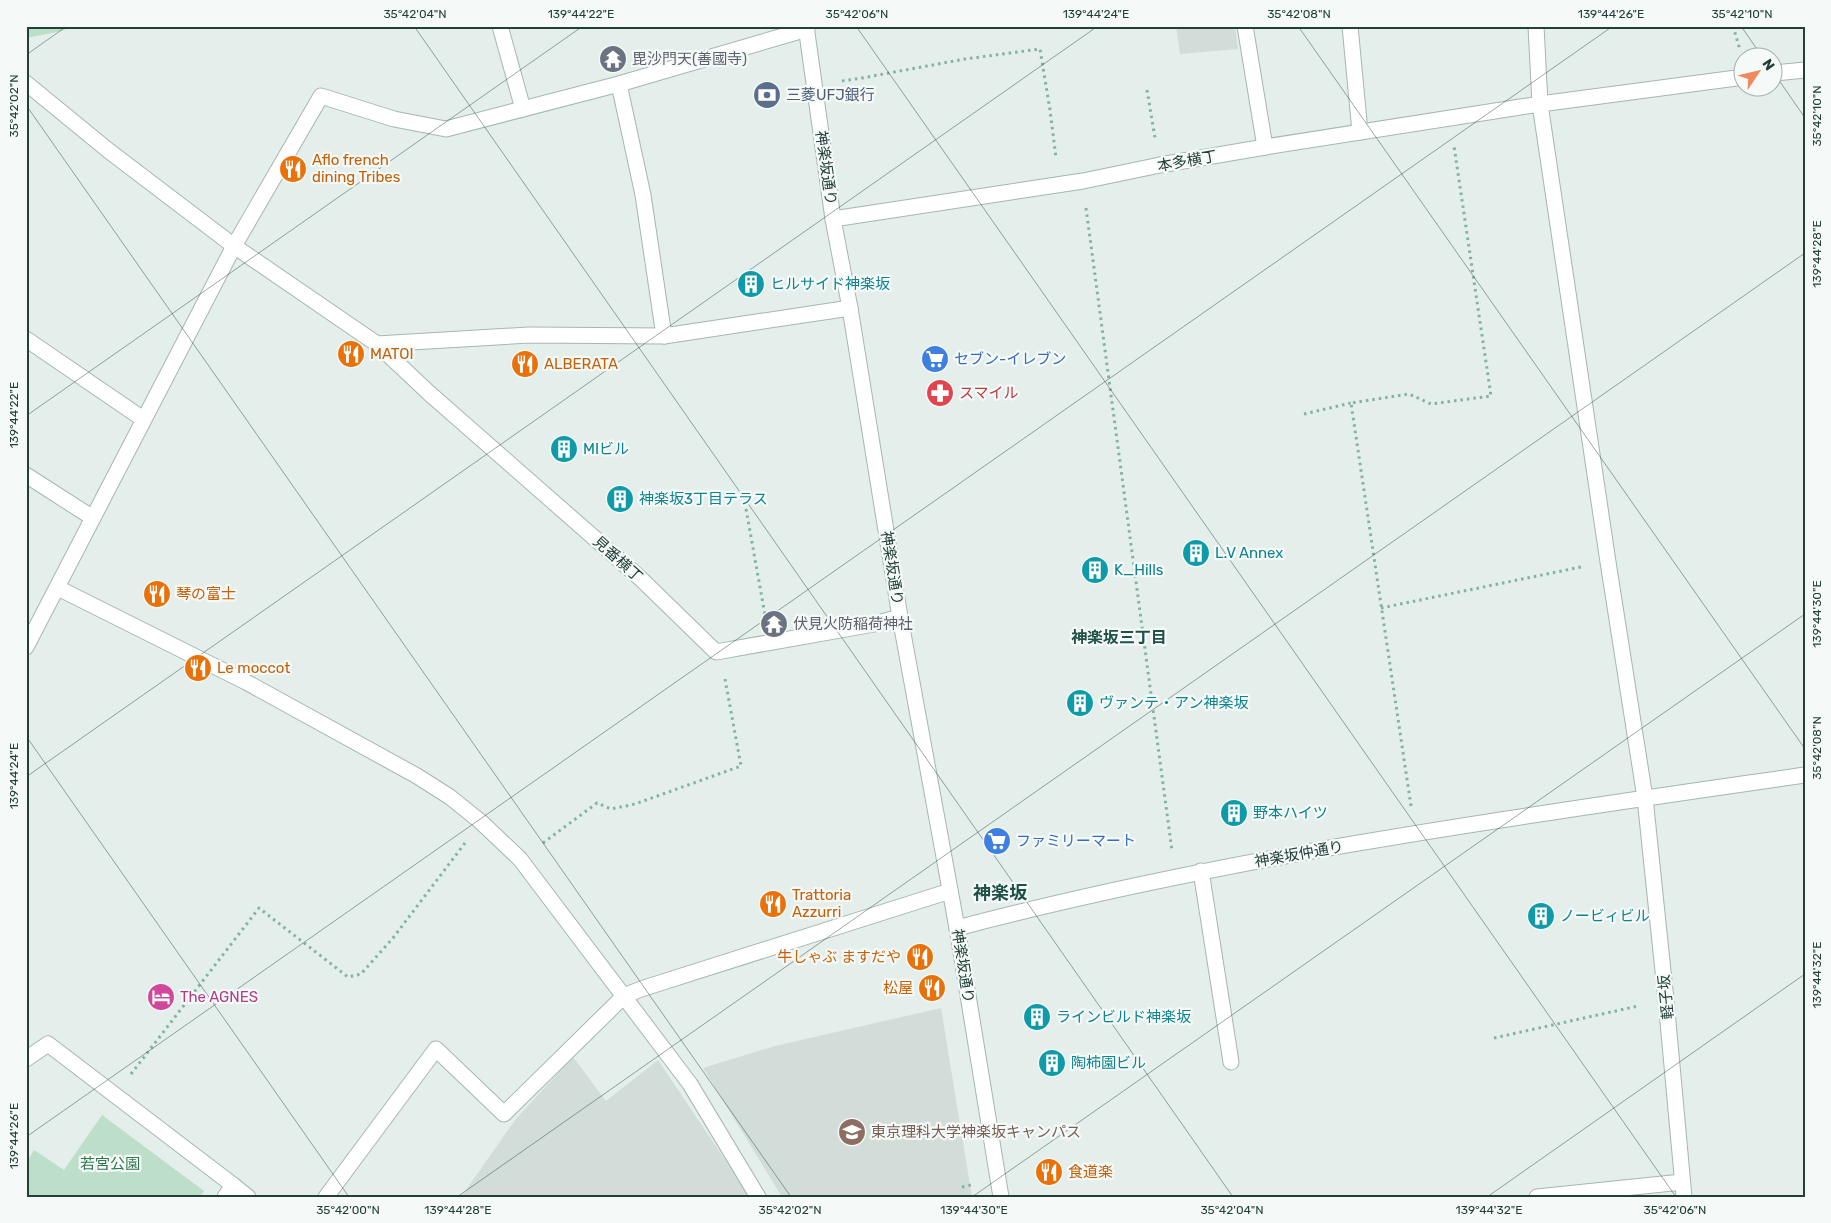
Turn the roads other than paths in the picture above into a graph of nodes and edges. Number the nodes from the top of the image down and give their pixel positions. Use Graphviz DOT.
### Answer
graph roads {
  1 [pos="500,26"];
  2 [pos="1245,26"];
  3 [pos="1350,26"];
  4 [pos="1536,26"];
  5 [pos="806,28"];
  6 [pos="1805,70"];
  7 [pos="1784,72"];
  8 [pos="1734,78"];
  9 [pos="26,84"];
  10 [pos="619,84"];
  11 [pos="1540,104"];
  12 [pos="523,108"];
  13 [pos="1360,132"];
  14 [pos="1265,147"];
  15 [pos="833,219"];
  16 [pos="234,246"];
  17 [pos="850,308"];
  18 [pos="664,336"];
  19 [pos="26,339"];
  20 [pos="377,344"];
  21 [pos="143,419"];
  22 [pos="26,475"];
  23 [pos="94,518"];
  24 [pos="58,588"];
  25 [pos="900,617"];
  26 [pos="26,647"];
  27 [pos="1805,775"];
  28 [pos="1645,798"];
  29 [pos="1201,871"];
  30 [pos="950,891"];
  31 [pos="957,928"];
  32 [pos="624,996"];
  33 [pos="26,1059"];
  34 [pos="1231,1062"];
  35 [pos="1683,1189"];
  36 [pos="229,1191"];
  37 [pos="248,1197"];
  38 [pos="326,1197"];
  39 [pos="758,1197"];
  40 [pos="1001,1197"];
  41 [pos="1537,1197"];
  1 -- 12 [label="street"];
  2 -- 14 [label="street"];
  3 -- 13 [label="street"];
  4 -- 11 [label="street, 軽子坂"];
  5 -- 10 [label="street"];
  5 -- 15 [label="street, 神楽坂通り"];
  6 -- 7 [label="street"];
  8 -- 11 [label="street, 本多横丁"];
  9 -- 16 [label="street, 見番横丁"];
  10 -- 12 [label="street"];
  10 -- 18 [label="street"];
  11 -- 13 [label="street, 本多横丁"];
  11 -- 28 [label="street, 軽子坂"];
  12 -- 16 [label="street"];
  13 -- 14 [label="street, 本多横丁"];
  14 -- 15 [label="street, 本多横丁"];
  15 -- 17 [label="street, 神楽坂通り"];
  16 -- 20 [label="street, 見番横丁"];
  16 -- 21 [label="street"];
  17 -- 18 [label="street"];
  17 -- 25 [label="street, 神楽坂通り"];
  18 -- 20 [label="street"];
  19 -- 21 [label="street"];
  20 -- 25 [label="street, 見番横丁"];
  21 -- 23 [label="street"];
  22 -- 23 [label="street"];
  23 -- 24 [label="street"];
  24 -- 26 [label="street"];
  24 -- 32 [label="street"];
  25 -- 30 [label="street, 神楽坂通り"];
  27 -- 28 [label="street, 神楽坂仲通り"];
  28 -- 29 [label="street, 神楽坂仲通り"];
  28 -- 35 [label="street, 軽子坂"];
  29 -- 31 [label="street, 神楽坂仲通り"];
  29 -- 34 [label="street"];
  30 -- 31 [label="street, 神楽坂通り"];
  30 -- 32 [label="street"];
  31 -- 40 [label="street, 神楽坂通り"];
  32 -- 38 [label="street"];
  32 -- 39 [label="street"];
  33 -- 36 [label="street"];
  35 -- 41 [label="street"];
  36 -- 37 [label="street"];
}
